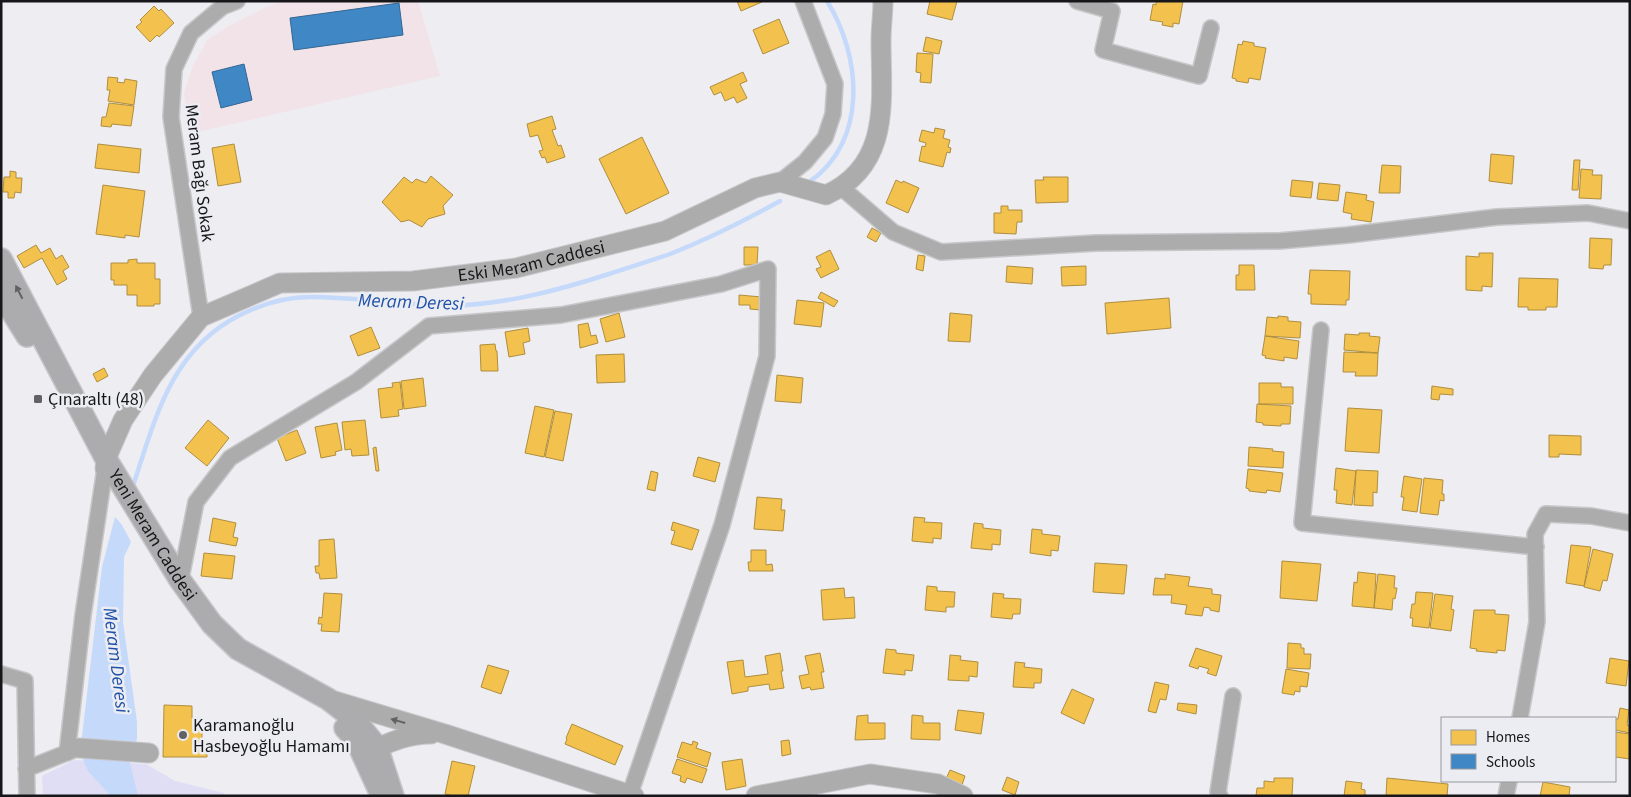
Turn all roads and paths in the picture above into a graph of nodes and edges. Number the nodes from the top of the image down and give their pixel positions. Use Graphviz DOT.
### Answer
graph roads {
  1 [pos="237,1"];
  2 [pos="803,1"];
  3 [pos="883,1"];
  4 [pos="1077,1"];
  5 [pos="1211,28"];
  6 [pos="780,182"];
  7 [pos="842,188"];
  8 [pos="1630,221"];
  9 [pos="1,259"];
  10 [pos="1,294"];
  11 [pos="201,317"];
  12 [pos="11,322"];
  13 [pos="1322,330"];
  14 [pos="105,467"];
  15 [pos="1630,523"];
  16 [pos="1536,547"];
  17 [pos="179,587"];
  18 [pos="1,674"];
  19 [pos="1233,696"];
  20 [pos="328,699"];
  21 [pos="1520,717"];
  22 [pos="445,734"];
  23 [pos="73,750"];
  24 [pos="370,752"];
  25 [pos="149,753"];
  26 [pos="26,769"];
  27 [pos="1509,782"];
  28 [pos="632,795"];
  29 [pos="27,796"];
  30 [pos="381,796"];
  31 [pos="393,796"];
  32 [pos="756,796"];
  33 [pos="963,796"];
  34 [pos="1220,796"];
  35 [pos="1506,796"];
  1 -- 11 [label="street, Meram Bağı Sokak"];
  2 -- 6 [label="street"];
  3 -- 7 [label="street"];
  4 -- 5 [label="street"];
  6 -- 7 [label="street, Eski Meram Caddesi"];
  6 -- 11 [label="street, Eski Meram Caddesi"];
  7 -- 8 [label="street"];
  14 -- 9 [label="main road, Yeni Meram Caddesi, one-way"];
  10 -- 12 [label="main road, Yeni Meram Caddesi"];
  11 -- 14 [label="street, Eski Meram Caddesi"];
  12 -- 14 [label="main road, Yeni Meram Caddesi"];
  13 -- 16 [label="street"];
  14 -- 17 [label="main road, Yeni Meram Caddesi"];
  14 -- 23 [label="street"];
  15 -- 16 [label="street"];
  16 -- 21 [label="street"];
  17 -- 20 [label="main road, Yeni Meram Caddesi"];
  17 -- 24 [label="main road, Yeni Meram Caddesi"];
  17 -- 28 [label="street"];
  18 -- 26 [label="street"];
  19 -- 34 [label="street"];
  22 -- 20 [label="street, one-way"];
  20 -- 24 [label="main road, Yeni Meram Caddesi"];
  22 -- 24 [label="street"];
  22 -- 28 [label="street"];
  23 -- 25 [label="street"];
  23 -- 26 [label="street"];
  24 -- 30 [label="main road"];
  24 -- 31 [label="main road"];
  26 -- 29 [label="street"];
  27 -- 35 [label="street"];
  32 -- 33 [label="street"];
}
